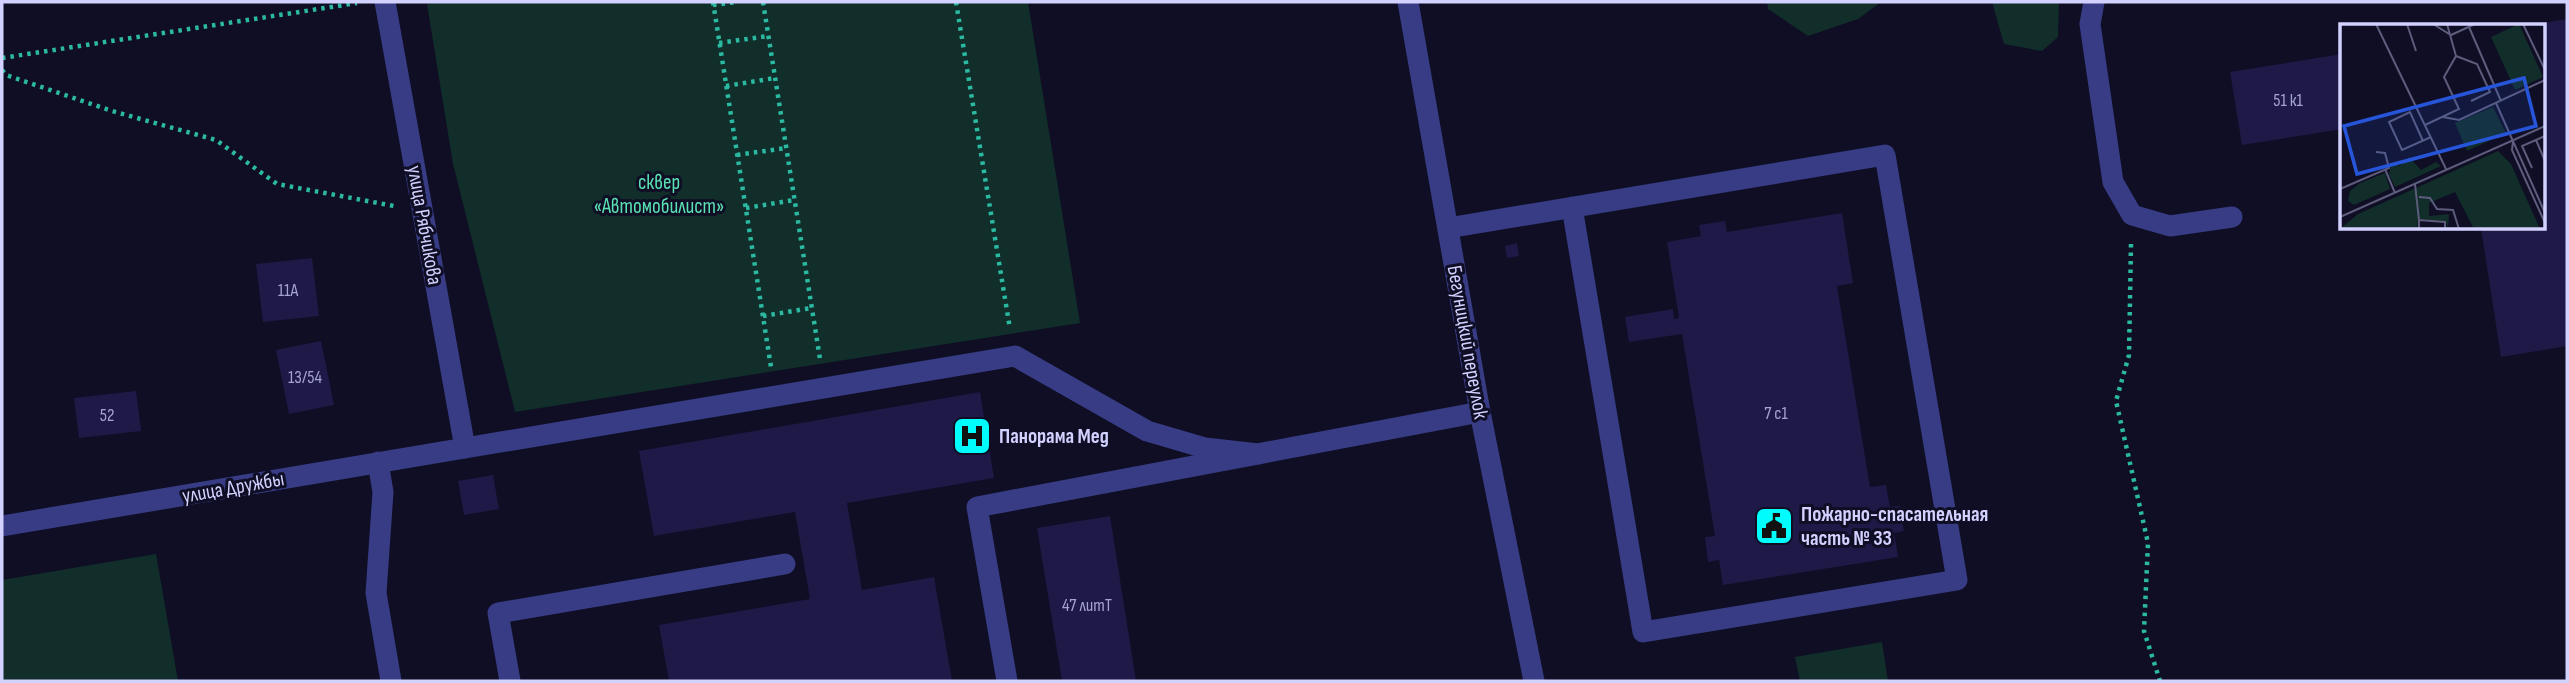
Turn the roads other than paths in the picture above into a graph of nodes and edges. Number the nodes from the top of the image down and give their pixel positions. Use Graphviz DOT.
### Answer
graph roads {
  1 [pos="385,2"];
  2 [pos="1408,2"];
  3 [pos="2094,2"];
  4 [pos="1572,207"];
  5 [pos="2232,217"];
  6 [pos="1448,228"];
  7 [pos="1480,412"];
  8 [pos="464,448"];
  9 [pos="1258,454"];
  10 [pos="378,462"];
  11 [pos="2,526"];
  12 [pos="785,564"];
  13 [pos="391,681"];
  14 [pos="510,681"];
  15 [pos="1007,681"];
  16 [pos="1534,681"];
  1 -- 8 [label="street, улица Рябчикова"];
  2 -- 6 [label="street, Бегуницкий переулок"];
  3 -- 5 [label="street"];
  4 -- 4 [label="street"];
  4 -- 6 [label="street"];
  6 -- 7 [label="street, Бегуницкий переулок"];
  7 -- 9 [label="street"];
  7 -- 16 [label="street, Бегуницкий переулок"];
  8 -- 9 [label="street, улица Дружбы"];
  8 -- 10 [label="street, улица Дружбы"];
  9 -- 15 [label="street"];
  10 -- 11 [label="street, улица Дружбы"];
  10 -- 13 [label="street"];
  12 -- 14 [label="street"];
}
